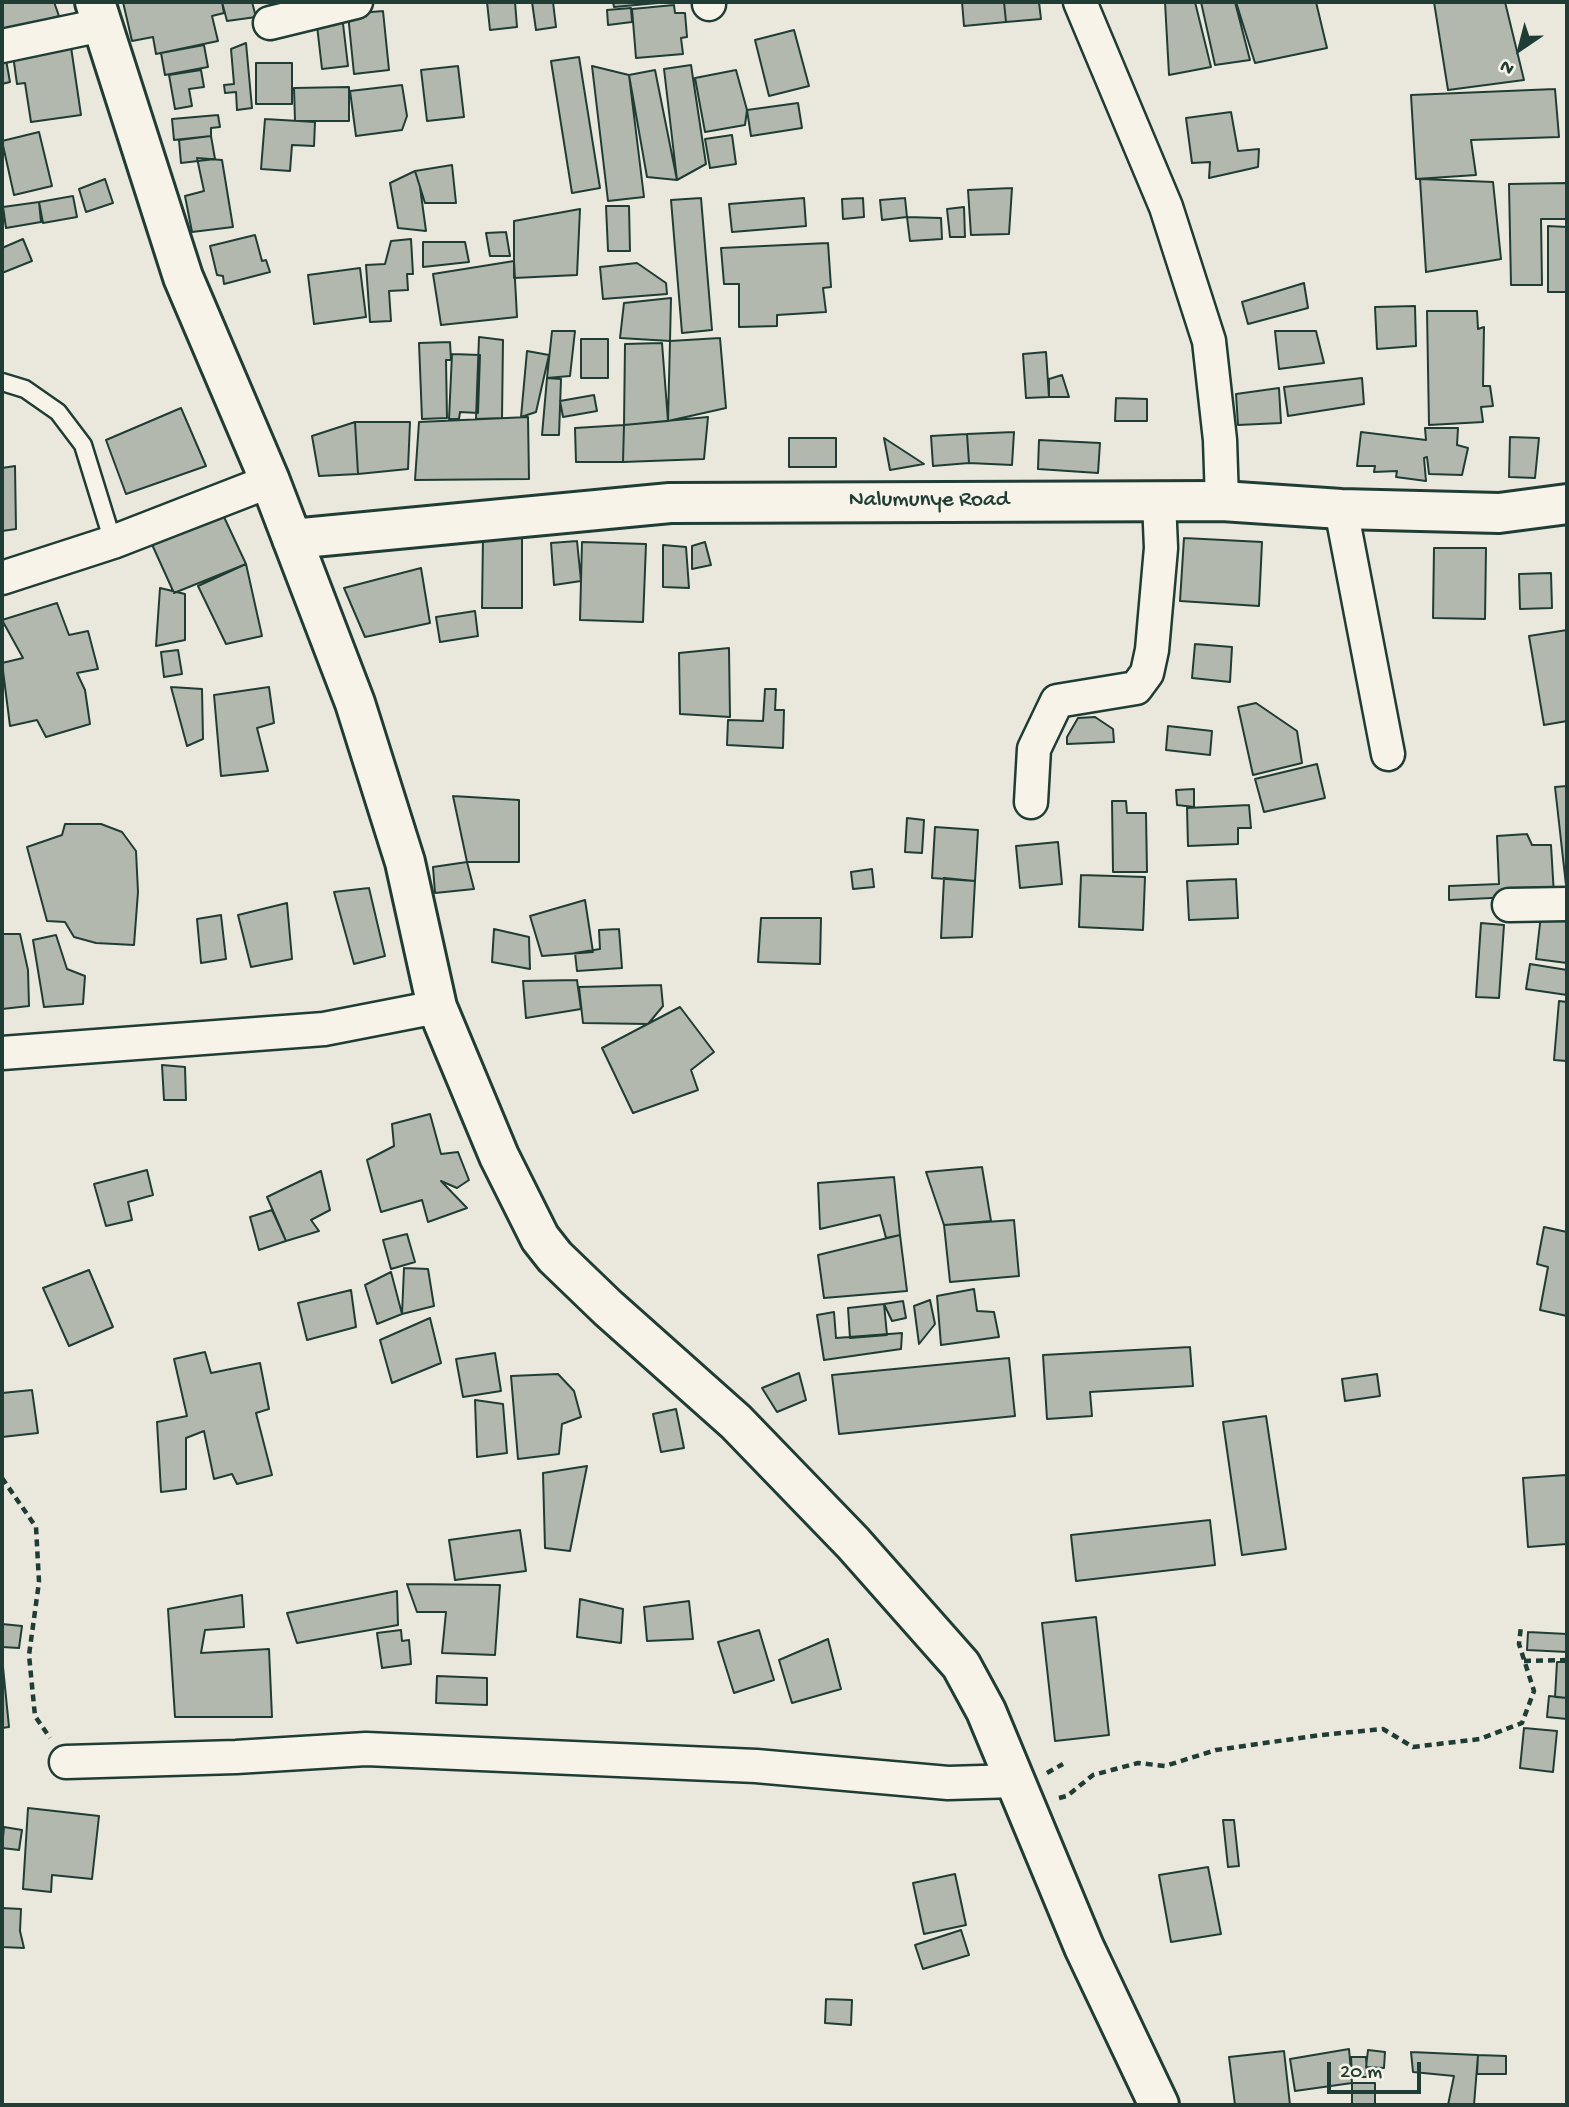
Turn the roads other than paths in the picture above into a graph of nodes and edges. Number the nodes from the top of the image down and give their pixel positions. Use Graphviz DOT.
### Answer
graph roads {
  1 [pos="356,2"];
  2 [pos="1080,2"];
  3 [pos="99,13"];
  4 [pos="270,23"];
  5 [pos="2,46"];
  6 [pos="2,382"];
  7 [pos="270,481"];
  8 [pos="1159,501"];
  9 [pos="1222,501"];
  10 [pos="1567,504"];
  11 [pos="1341,509"];
  12 [pos="292,539"];
  13 [pos="113,542"];
  14 [pos="2,578"];
  15 [pos="1388,754"];
  16 [pos="1031,802"];
  17 [pos="1567,904"];
  18 [pos="1509,905"];
  19 [pos="437,1007"];
  20 [pos="2,1053"];
  21 [pos="66,1762"];
  22 [pos="1022,1793"];
  23 [pos="1159,2105"];
  1 -- 4 [label="street"];
  2 -- 9 [label="street"];
  3 -- 5 [label="street"];
  3 -- 7 [label="street"];
  6 -- 13 [label="lane"];
  7 -- 12 [label="street"];
  7 -- 13 [label="street"];
  8 -- 9 [label="street, Nalumunye Road"];
  8 -- 12 [label="street, Nalumunye Road"];
  8 -- 16 [label="street"];
  9 -- 11 [label="street, Nalumunye Road"];
  10 -- 11 [label="street, Nalumunye Road"];
  11 -- 15 [label="street"];
  12 -- 19 [label="street"];
  13 -- 14 [label="street"];
  17 -- 18 [label="street"];
  19 -- 20 [label="street"];
  19 -- 22 [label="street"];
  21 -- 22 [label="street"];
  22 -- 23 [label="street"];
}
